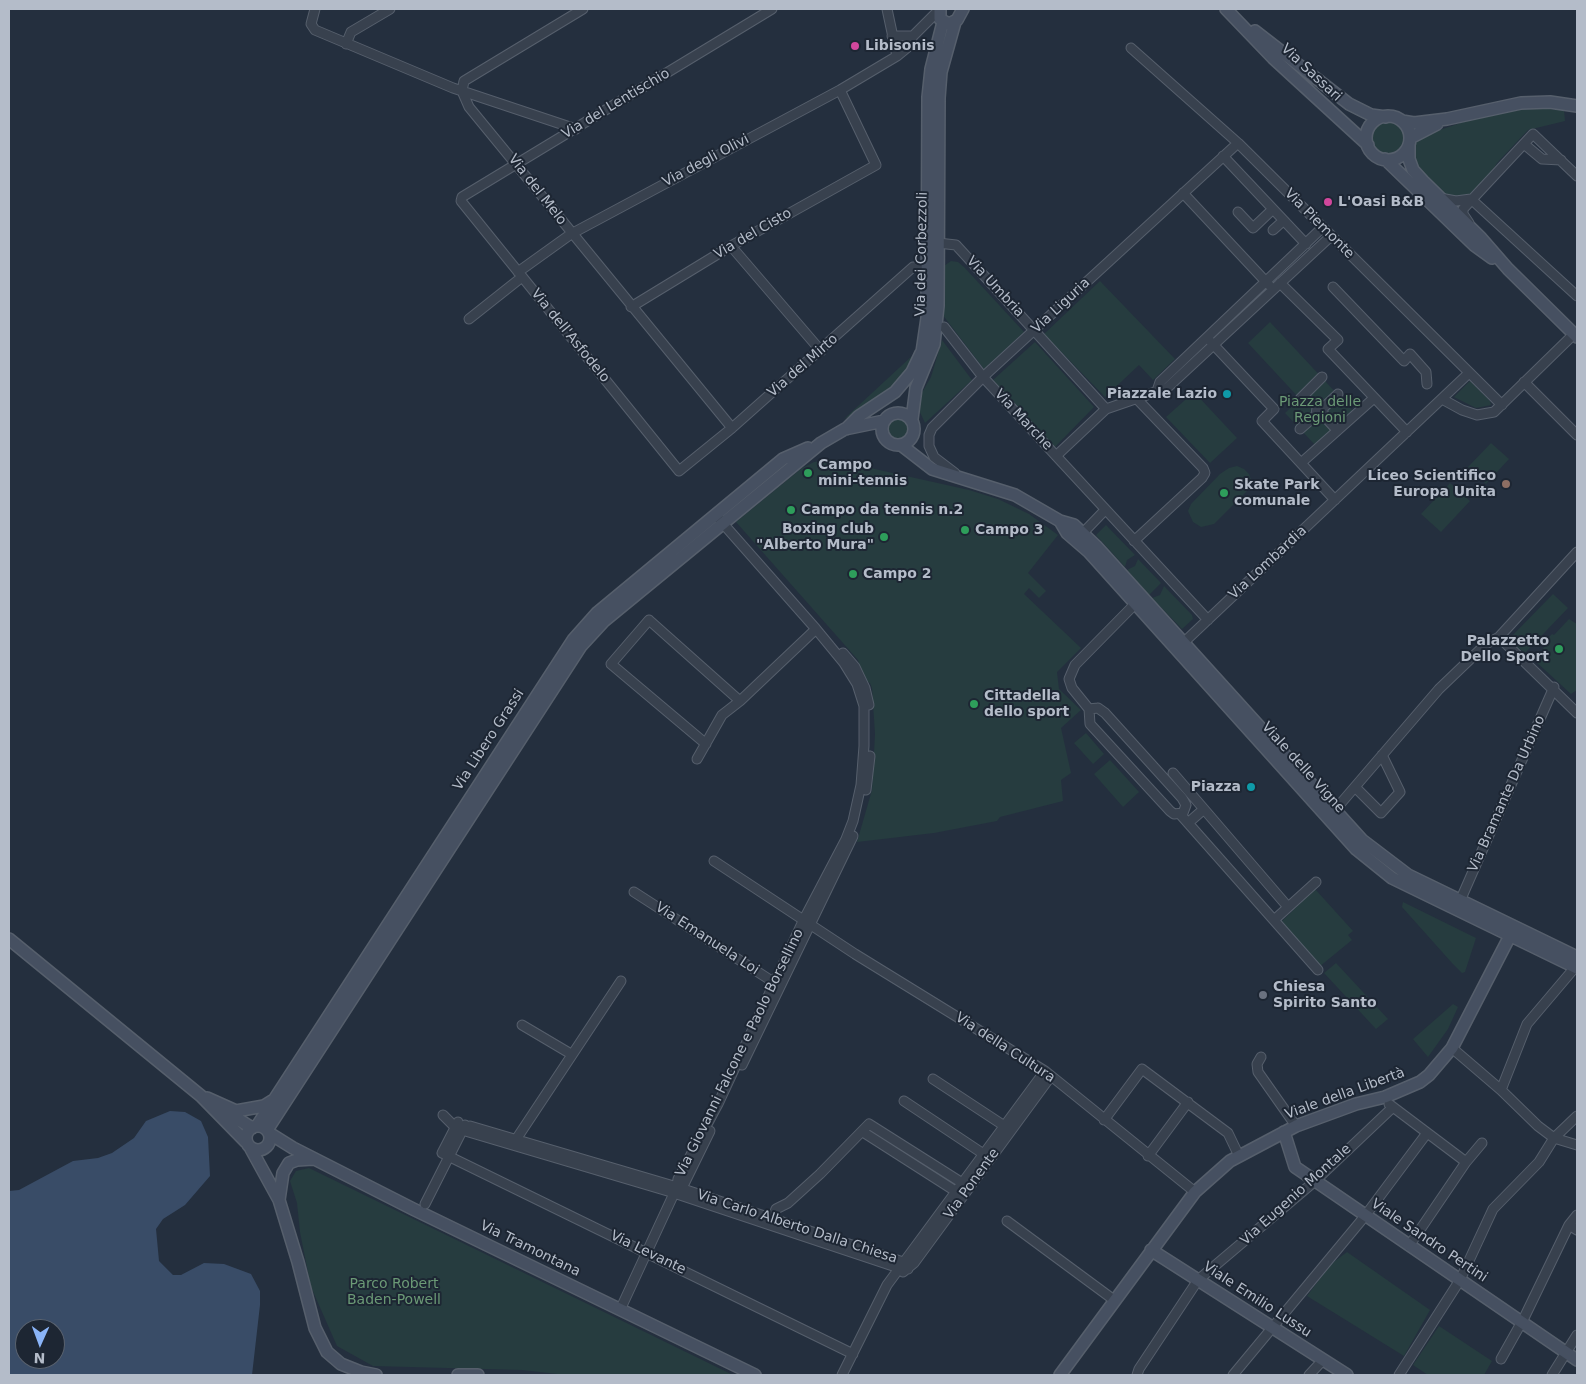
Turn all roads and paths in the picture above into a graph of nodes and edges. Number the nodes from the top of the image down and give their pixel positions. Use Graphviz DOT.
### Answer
graph roads {
  1 [pos="315,9"];
  2 [pos="390,9"];
  3 [pos="582,9"];
  4 [pos="772,9"];
  5 [pos="887,9"];
  6 [pos="1226,9"];
  7 [pos="950,14"];
  8 [pos="1238,19"];
  9 [pos="351,32"];
  10 [pos="892,36"];
  11 [pos="913,36"];
  12 [pos="333,38"];
  13 [pos="346,44"];
  14 [pos="1131,48"];
  15 [pos="897,56"];
  16 [pos="840,90"];
  17 [pos="462,91"];
  18 [pos="1577,106"];
  19 [pos="1386,116"];
  20 [pos="1447,119"];
  21 [pos="1402,121"];
  22 [pos="576,129"];
  23 [pos="934,136"];
  24 [pos="1409,141"];
  25 [pos="1238,143"];
  26 [pos="1524,144"];
  27 [pos="1368,145"];
  28 [pos="1223,156"];
  29 [pos="1385,159"];
  30 [pos="1561,160"];
  31 [pos="517,164"];
  32 [pos="1577,176"];
  33 [pos="1183,193"];
  34 [pos="1440,198"];
  35 [pos="1472,199"];
  36 [pos="461,201"];
  37 [pos="1272,210"];
  38 [pos="1238,212"];
  39 [pos="1283,221"];
  40 [pos="1322,228"];
  41 [pos="1273,230"];
  42 [pos="1474,231"];
  43 [pos="571,234"];
  44 [pos="1330,236"];
  45 [pos="938,243"];
  46 [pos="1306,244"];
  47 [pos="731,246"];
  48 [pos="928,267"];
  49 [pos="1508,269"];
  50 [pos="520,274"];
  51 [pos="1273,284"];
  52 [pos="1333,287"];
  53 [pos="1577,296"];
  54 [pos="631,307"];
  55 [pos="469,319"];
  56 [pos="944,327"];
  57 [pos="1035,330"];
  58 [pos="1576,335"];
  59 [pos="1206,337"];
  60 [pos="1214,345"];
  61 [pos="821,351"];
  62 [pos="922,352"];
  63 [pos="922,370"];
  64 [pos="1469,373"];
  65 [pos="983,377"];
  66 [pos="1322,377"];
  67 [pos="1524,382"];
  68 [pos="1427,384"];
  69 [pos="916,388"];
  70 [pos="1157,391"];
  71 [pos="1338,394"];
  72 [pos="1136,398"];
  73 [pos="1374,398"];
  74 [pos="1442,399"];
  75 [pos="1502,405"];
  76 [pos="1106,409"];
  77 [pos="898,412"];
  78 [pos="1320,412"];
  79 [pos="912,419"];
  80 [pos="883,426"];
  81 [pos="732,428"];
  82 [pos="845,429"];
  83 [pos="1300,429"];
  84 [pos="1337,430"];
  85 [pos="1407,432"];
  86 [pos="1577,435"];
  87 [pos="912,438"];
  88 [pos="901,445"];
  89 [pos="1056,456"];
  90 [pos="923,463"];
  91 [pos="1301,463"];
  92 [pos="679,471"];
  93 [pos="960,476"];
  94 [pos="1335,500"];
  95 [pos="1105,510"];
  96 [pos="721,517"];
  97 [pos="1079,537"];
  98 [pos="1134,541"];
  99 [pos="1577,552"];
  100 [pos="796,602"];
  101 [pos="1135,604"];
  102 [pos="1208,620"];
  103 [pos="816,629"];
  104 [pos="1499,637"];
  105 [pos="1180,646"];
  106 [pos="840,653"];
  107 [pos="1554,688"];
  108 [pos="740,701"];
  109 [pos="1089,709"];
  110 [pos="1577,713"];
  111 [pos="706,744"];
  112 [pos="1382,755"];
  113 [pos="697,759"];
  114 [pos="1173,773"];
  115 [pos="1355,787"];
  116 [pos="1204,809"];
  117 [pos="1335,810"];
  118 [pos="1180,814"];
  119 [pos="1188,823"];
  120 [pos="714,861"];
  121 [pos="1316,882"];
  122 [pos="634,892"];
  123 [pos="1460,902"];
  124 [pos="1288,907"];
  125 [pos="1274,920"];
  126 [pos="808,922"];
  127 [pos="1512,932"];
  128 [pos="9,939"];
  129 [pos="1577,965"];
  130 [pos="1318,970"];
  131 [pos="621,981"];
  132 [pos="777,984"];
  133 [pos="522,1025"];
  134 [pos="1452,1048"];
  135 [pos="571,1054"];
  136 [pos="1261,1058"];
  137 [pos="1048,1074"];
  138 [pos="933,1079"];
  139 [pos="1501,1090"];
  140 [pos="201,1096"];
  141 [pos="1385,1097"];
  142 [pos="904,1102"];
  143 [pos="1188,1102"];
  144 [pos="277,1104"];
  145 [pos="1392,1108"];
  146 [pos="1577,1116"];
  147 [pos="1104,1120"];
  148 [pos="1296,1126"];
  149 [pos="1008,1128"];
  150 [pos="863,1132"];
  151 [pos="1284,1132"];
  152 [pos="1427,1133"];
  153 [pos="263,1135"];
  154 [pos="1554,1138"];
  155 [pos="514,1142"];
  156 [pos="1482,1143"];
  157 [pos="248,1145"];
  158 [pos="1577,1145"];
  159 [pos="293,1148"];
  160 [pos="445,1155"];
  161 [pos="987,1156"];
  162 [pos="1148,1156"];
  163 [pos="1240,1156"];
  164 [pos="315,1159"];
  165 [pos="1466,1162"];
  166 [pos="264,1171"];
  167 [pos="1315,1181"];
  168 [pos="966,1185"];
  169 [pos="675,1190"];
  170 [pos="1195,1192"];
  171 [pos="960,1194"];
  172 [pos="279,1200"];
  173 [pos="425,1204"];
  174 [pos="1577,1215"];
  175 [pos="1365,1216"];
  176 [pos="772,1219"];
  177 [pos="1007,1221"];
  178 [pos="1569,1225"];
  179 [pos="1577,1230"];
  180 [pos="1409,1246"];
  181 [pos="1151,1250"];
  182 [pos="647,1252"];
  183 [pos="903,1266"];
  184 [pos="1198,1280"];
  185 [pos="1460,1280"];
  186 [pos="1114,1300"];
  187 [pos="620,1310"];
  188 [pos="1522,1323"];
  189 [pos="1273,1328"];
  190 [pos="1577,1335"];
  191 [pos="1567,1352"];
  192 [pos="853,1354"];
  193 [pos="1501,1359"];
  194 [pos="1323,1360"];
  195 [pos="1577,1360"];
  196 [pos="376,1375"];
  197 [pos="458,1375"];
  198 [pos="478,1375"];
  199 [pos="755,1375"];
  200 [pos="842,1375"];
  201 [pos="1060,1375"];
  202 [pos="1137,1375"];
  203 [pos="1233,1375"];
  204 [pos="1309,1375"];
  205 [pos="1347,1375"];
  206 [pos="1399,1375"];
  207 [pos="1552,1375"];
  1 -- 12 [label="street"];
  2 -- 9 [label="street"];
  3 -- 17 [label="street"];
  4 -- 22 [label="street, Via del Lentischio"];
  5 -- 10 [label="street"];
  6 -- 8 [label="street, Via Sassari"];
  7 -- 11 [label="street"];
  7 -- 23 [label="street"];
  8 -- 19 [label="street, Via Sassari"];
  8 -- 27 [label="street, Via Sassari"];
  9 -- 12 [label="street"];
  9 -- 13 [label="street"];
  10 -- 11 [label="street"];
  10 -- 15 [label="street"];
  11 -- 15 [label="street"];
  12 -- 13 [label="street"];
  13 -- 17 [label="street"];
  14 -- 25 [label="street, Via Piemonte"];
  15 -- 16 [label="street, Via degli Olivi"];
  16 -- 43 [label="street, Via degli Olivi"];
  16 -- 47 [label="street, Via del Cisto"];
  17 -- 22 [label="street"];
  17 -- 31 [label="street, Via del Melo"];
  18 -- 20 [label="street"];
  19 -- 21 [label="street"];
  19 -- 27 [label="street"];
  20 -- 21 [label="street"];
  20 -- 24 [label="street"];
  21 -- 24 [label="street"];
  22 -- 31 [label="street, Via del Lentischio"];
  23 -- 45 [label="street, Via dei Corbezzoli"];
  23 -- 48 [label="street, Via dei Corbezzoli"];
  24 -- 29 [label="street"];
  24 -- 34 [label="street"];
  25 -- 28 [label="street, Via Liguria"];
  25 -- 40 [label="street, Via Piemonte"];
  26 -- 30 [label="street"];
  26 -- 30 [label="street"];
  26 -- 35 [label="street"];
  27 -- 29 [label="street"];
  28 -- 33 [label="street, Via Liguria"];
  28 -- 37 [label="street"];
  29 -- 49 [label="street"];
  30 -- 32 [label="street"];
  31 -- 36 [label="street, Via del Lentischio"];
  31 -- 43 [label="street, Via del Melo"];
  33 -- 51 [label="street"];
  33 -- 57 [label="street, Via Liguria"];
  34 -- 35 [label="street"];
  34 -- 42 [label="street"];
  35 -- 42 [label="street"];
  35 -- 53 [label="street"];
  36 -- 50 [label="street, Via dell'Asfodelo"];
  37 -- 38 [label="street"];
  37 -- 39 [label="street"];
  39 -- 41 [label="street"];
  39 -- 46 [label="street"];
  40 -- 44 [label="street, Via Piemonte"];
  40 -- 46 [label="street"];
  42 -- 49 [label="street"];
  43 -- 50 [label="street, Via degli Olivi"];
  43 -- 54 [label="street, Via del Melo"];
  44 -- 51 [label="street"];
  44 -- 64 [label="street, Via Piemonte"];
  45 -- 57 [label="street, Via Umbria"];
  45 -- 63 [label="street, Via dei Corbezzoli"];
  46 -- 51 [label="street"];
  47 -- 54 [label="street, Via del Cisto"];
  47 -- 61 [label="street"];
  48 -- 61 [label="street, Via del Mirto"];
  48 -- 62 [label="street, Via dei Corbezzoli"];
  49 -- 58 [label="street"];
  50 -- 55 [label="street, Via degli Olivi"];
  50 -- 92 [label="street, Via dell'Asfodelo"];
  51 -- 59 [label="street"];
  51 -- 60 [label="street"];
  51 -- 73 [label="street"];
  52 -- 68 [label="street"];
  54 -- 81 [label="street, Via del Melo"];
  56 -- 65 [label="street, Via Marche"];
  57 -- 65 [label="street, Via Liguria"];
  57 -- 76 [label="street, Via Umbria"];
  58 -- 67 [label="street"];
  59 -- 60 [label="street"];
  59 -- 70 [label="street"];
  60 -- 70 [label="street"];
  60 -- 91 [label="street"];
  61 -- 81 [label="street, Via del Mirto"];
  62 -- 63 [label="street, Via dei Corbezzoli"];
  62 -- 82 [label="street"];
  63 -- 69 [label="street, Via dei Corbezzoli"];
  64 -- 74 [label="street, Via Lombardia"];
  64 -- 75 [label="street, Via Piemonte"];
  65 -- 89 [label="street, Via Marche"];
  65 -- 93 [label="street, Via Liguria"];
  66 -- 78 [label="street"];
  67 -- 75 [label="street"];
  67 -- 86 [label="street"];
  69 -- 77 [label="street, Via dei Corbezzoli"];
  69 -- 79 [label="street, Via dei Corbezzoli"];
  70 -- 72 [label="street"];
  71 -- 78 [label="street"];
  72 -- 76 [label="street"];
  72 -- 98 [label="street"];
  73 -- 84 [label="street"];
  73 -- 85 [label="street"];
  74 -- 75 [label="street"];
  74 -- 85 [label="street, Via Lombardia"];
  76 -- 89 [label="street"];
  77 -- 79 [label="street"];
  77 -- 80 [label="street"];
  78 -- 83 [label="street"];
  78 -- 84 [label="street"];
  79 -- 87 [label="street"];
  80 -- 82 [label="street"];
  80 -- 88 [label="street"];
  81 -- 92 [label="street, Via del Mirto"];
  82 -- 96 [label="street, Via Libero Grassi"];
  84 -- 91 [label="street"];
  85 -- 94 [label="street, Via Lombardia"];
  87 -- 88 [label="street"];
  87 -- 90 [label="street"];
  88 -- 90 [label="street, Viale delle Vigne"];
  89 -- 95 [label="street, Via Marche"];
  90 -- 93 [label="street, Viale delle Vigne"];
  91 -- 94 [label="street"];
  93 -- 97 [label="street, Viale delle Vigne"];
  94 -- 102 [label="street, Via Lombardia"];
  95 -- 97 [label="street"];
  95 -- 98 [label="street, Via Marche"];
  96 -- 100 [label="street, Via Giovanni Falcone e Paolo Borsellino"];
  96 -- 144 [label="street, Via Libero Grassi"];
  97 -- 101 [label="street, Viale delle Vigne"];
  97 -- 105 [label="street, Viale delle Vigne"];
  98 -- 102 [label="street, Via Marche"];
  99 -- 104 [label="street"];
  100 -- 103 [label="street, Via Giovanni Falcone e Paolo Borsellino"];
  100 -- 106 [label="street, Via Giovanni Falcone e Paolo Borsellino"];
  101 -- 105 [label="street, Viale delle Vigne"];
  101 -- 109 [label="street"];
  102 -- 105 [label="street, Via Lombardia"];
  103 -- 106 [label="street, Via Giovanni Falcone e Paolo Borsellino"];
  103 -- 108 [label="street"];
  104 -- 107 [label="street"];
  104 -- 112 [label="street"];
  105 -- 117 [label="street, Viale delle Vigne"];
  105 -- 127 [label="street, Viale delle Vigne"];
  106 -- 126 [label="street, Via Giovanni Falcone e Paolo Borsellino"];
  107 -- 110 [label="street"];
  107 -- 123 [label="street, Via Bramante Da Urbino"];
  108 -- 111 [label="street"];
  108 -- 111 [label="street"];
  109 -- 118 [label="street"];
  109 -- 118 [label="street"];
  111 -- 113 [label="street"];
  112 -- 115 [label="street"];
  112 -- 115 [label="street"];
  114 -- 116 [label="street"];
  115 -- 117 [label="street"];
  116 -- 119 [label="street"];
  116 -- 124 [label="street"];
  117 -- 123 [label="street, Viale delle Vigne"];
  118 -- 119 [label="street"];
  119 -- 125 [label="street"];
  120 -- 126 [label="street, Via della Cultura"];
  121 -- 124 [label="street"];
  122 -- 132 [label="street, Via Emanuela Loi"];
  123 -- 127 [label="street, Viale delle Vigne"];
  124 -- 125 [label="street"];
  125 -- 130 [label="street"];
  126 -- 132 [label="street, Via Giovanni Falcone e Paolo Borsellino"];
  126 -- 137 [label="street, Via della Cultura"];
  127 -- 129 [label="street, Viale delle Vigne"];
  127 -- 134 [label="street, Viale della Libertà"];
  128 -- 140 [label="street"];
  129 -- 139 [label="street"];
  131 -- 135 [label="street"];
  132 -- 169 [label="street, Via Giovanni Falcone e Paolo Borsellino"];
  133 -- 135 [label="street"];
  134 -- 139 [label="street"];
  134 -- 141 [label="street, Viale della Libertà"];
  135 -- 155 [label="street"];
  136 -- 148 [label="street"];
  137 -- 147 [label="street, Via della Cultura"];
  137 -- 149 [label="street, Via Ponente"];
  138 -- 149 [label="street"];
  139 -- 154 [label="street"];
  140 -- 144 [label="street"];
  140 -- 153 [label="street"];
  140 -- 157 [label="street"];
  141 -- 145 [label="street"];
  141 -- 148 [label="street, Viale della Libertà"];
  142 -- 161 [label="street"];
  143 -- 147 [label="street"];
  143 -- 162 [label="street"];
  143 -- 163 [label="street"];
  144 -- 153 [label="street, Via Libero Grassi"];
  144 -- 159 [label="street"];
  145 -- 152 [label="street"];
  145 -- 167 [label="street, Via Eugenio Montale"];
  146 -- 154 [label="street"];
  147 -- 162 [label="street, Via della Cultura"];
  148 -- 151 [label="street, Viale della Libertà"];
  149 -- 161 [label="street, Via Ponente"];
  150 -- 168 [label="street"];
  150 -- 171 [label="street"];
  150 -- 176 [label="street"];
  151 -- 163 [label="street, Viale della Libertà"];
  151 -- 167 [label="street, Viale Sandro Pertini"];
  152 -- 165 [label="street"];
  152 -- 175 [label="street"];
  153 -- 157 [label="street, Via Libero Grassi"];
  153 -- 157 [label="street"];
  153 -- 159 [label="street, Via Tramontana"];
  153 -- 166 [label="street"];
  154 -- 158 [label="street"];
  154 -- 185 [label="street"];
  155 -- 160 [label="street, Via Carlo Alberto Dalla Chiesa"];
  155 -- 169 [label="street, Via Carlo Alberto Dalla Chiesa"];
  156 -- 165 [label="street"];
  157 -- 166 [label="street"];
  159 -- 164 [label="street, Via Tramontana"];
  160 -- 173 [label="street"];
  160 -- 182 [label="street, Via Levante"];
  161 -- 168 [label="street, Via Ponente"];
  162 -- 170 [label="street, Via della Cultura"];
  163 -- 170 [label="street, Viale della Libertà"];
  164 -- 172 [label="street"];
  164 -- 187 [label="street, Via Tramontana"];
  165 -- 180 [label="street"];
  166 -- 172 [label="street"];
  167 -- 175 [label="street, Viale Sandro Pertini"];
  167 -- 184 [label="street, Via Eugenio Montale"];
  168 -- 171 [label="street, Via Ponente"];
  169 -- 176 [label="street, Via Carlo Alberto Dalla Chiesa"];
  169 -- 182 [label="street, Via Giovanni Falcone e Paolo Borsellino"];
  169 -- 183 [label="street, Via Carlo Alberto Dalla Chiesa"];
  170 -- 181 [label="street, Viale della Libertà"];
  171 -- 183 [label="street, Via Ponente"];
  172 -- 196 [label="street"];
  174 -- 178 [label="street"];
  175 -- 180 [label="street, Viale Sandro Pertini"];
  175 -- 189 [label="street"];
  176 -- 183 [label="street, Via Carlo Alberto Dalla Chiesa"];
  177 -- 186 [label="street"];
  178 -- 179 [label="street"];
  178 -- 188 [label="street"];
  180 -- 185 [label="street, Viale Sandro Pertini"];
  181 -- 184 [label="street, Viale Emilio Lussu"];
  181 -- 186 [label="street, Viale della Libertà"];
  182 -- 187 [label="street, Via Giovanni Falcone e Paolo Borsellino"];
  182 -- 192 [label="street, Via Levante"];
  183 -- 192 [label="street, Via Ponente"];
  184 -- 189 [label="street, Viale Emilio Lussu"];
  184 -- 202 [label="street, Via Eugenio Montale"];
  185 -- 188 [label="street, Viale Sandro Pertini"];
  185 -- 206 [label="street"];
  186 -- 201 [label="street, Viale della Libertà"];
  187 -- 199 [label="street, Via Tramontana"];
  188 -- 191 [label="street, Viale Sandro Pertini"];
  188 -- 193 [label="street"];
  189 -- 194 [label="street, Viale Emilio Lussu"];
  189 -- 203 [label="street"];
  190 -- 191 [label="street"];
  191 -- 195 [label="street, Viale Sandro Pertini"];
  191 -- 207 [label="street"];
  192 -- 200 [label="street, Via Ponente"];
  194 -- 204 [label="street"];
  194 -- 205 [label="street, Viale Emilio Lussu"];
  197 -- 198 [label="street"];
}
